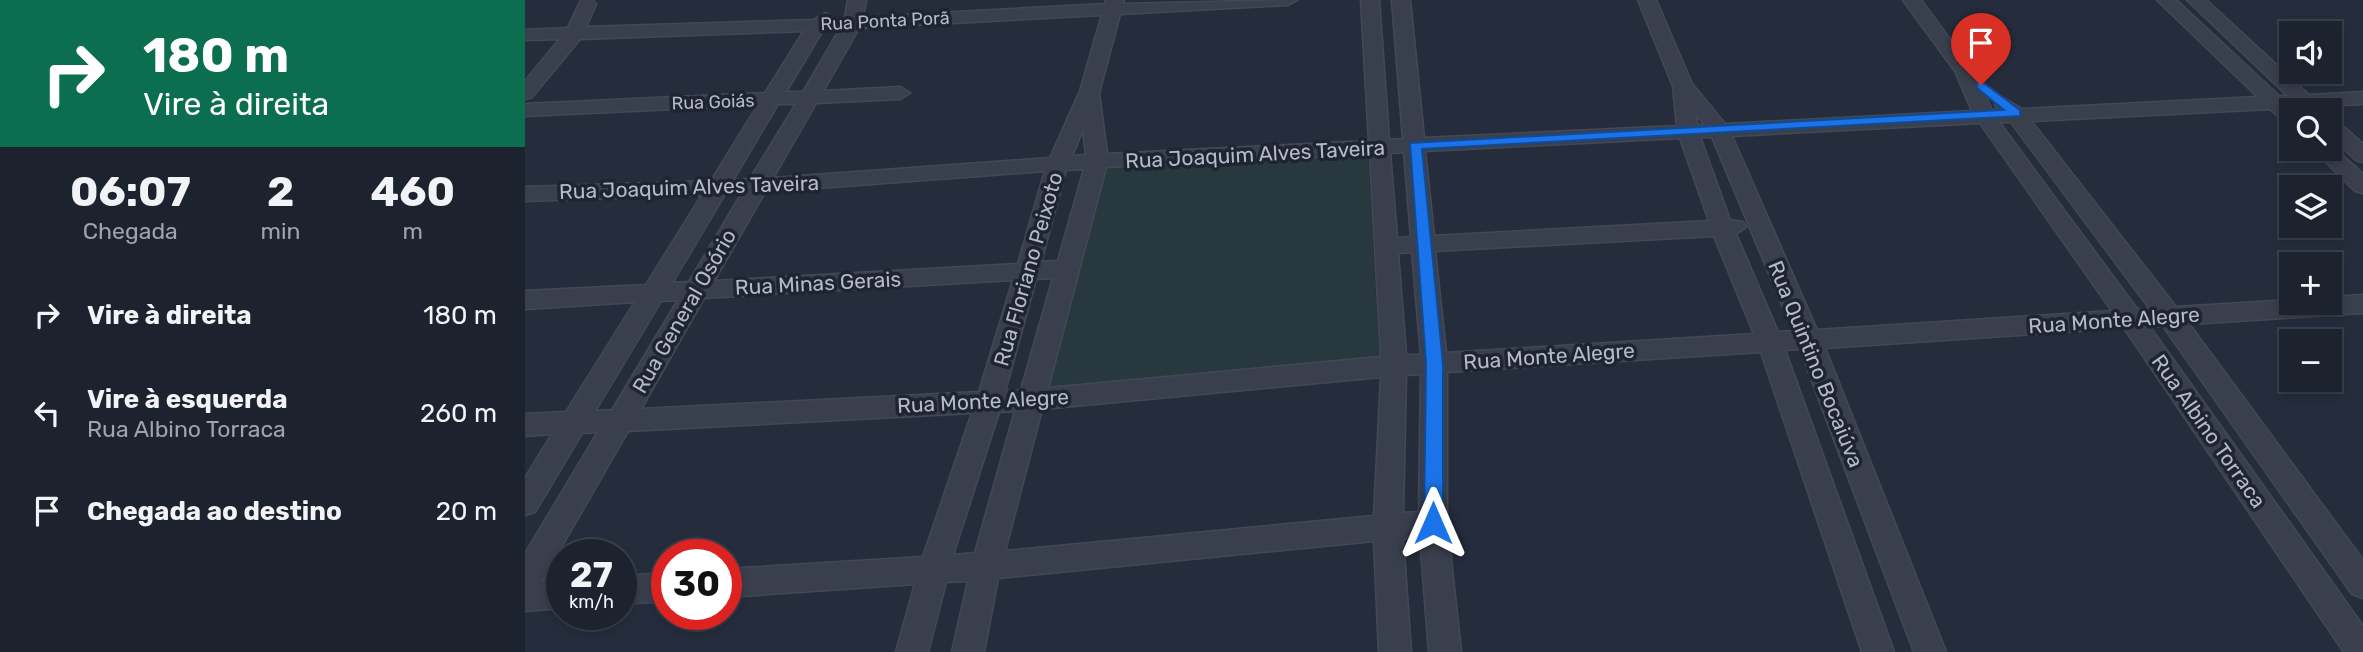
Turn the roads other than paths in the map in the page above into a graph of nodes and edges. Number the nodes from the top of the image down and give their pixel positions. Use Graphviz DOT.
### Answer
graph roads {
  1 [pos="1288,0"];
  2 [pos="1370,0"];
  3 [pos="1401,0"];
  4 [pos="1647,0"];
  5 [pos="1912,0"];
  6 [pos="2166,0"];
  7 [pos="2196,0"];
  8 [pos="589,2"];
  9 [pos="1114,4"];
  10 [pos="853,8"];
  11 [pos="817,25"];
  12 [pos="575,33"];
  13 [pos="545,34"];
  14 [pos="525,35"];
  15 [pos="525,55"];
  16 [pos="1964,71"];
  17 [pos="1683,86"];
  18 [pos="1090,91"];
  19 [pos="525,93"];
  20 [pos="900,93"];
  21 [pos="807,97"];
  22 [pos="2301,98"];
  23 [pos="2363,98"];
  24 [pos="772,100"];
  25 [pos="2342,101"];
  26 [pos="2273,102"];
  27 [pos="2279,102"];
  28 [pos="2279,107"];
  29 [pos="525,110"];
  30 [pos="2015,113"];
  31 [pos="1984,115"];
  32 [pos="1719,129"];
  33 [pos="1688,131"];
  34 [pos="2342,136"];
  35 [pos="1415,146"];
  36 [pos="1379,148"];
  37 [pos="2363,155"];
  38 [pos="2336,161"];
  39 [pos="1097,162"];
  40 [pos="1057,166"];
  41 [pos="757,186"];
  42 [pos="2363,186"];
  43 [pos="721,187"];
  44 [pos="525,194"];
  45 [pos="1759,225"];
  46 [pos="1722,227"];
  47 [pos="1424,244"];
  48 [pos="1386,246"];
  49 [pos="1069,269"];
  50 [pos="1028,271"];
  51 [pos="697,290"];
  52 [pos="654,292"];
  53 [pos="525,300"];
  54 [pos="2363,304"];
  55 [pos="2170,317"];
  56 [pos="2131,319"];
  57 [pos="1809,340"];
  58 [pos="1770,342"];
  59 [pos="1434,364"];
  60 [pos="1394,366"];
  61 [pos="1031,400"];
  62 [pos="989,401"];
  63 [pos="621,419"];
  64 [pos="576,422"];
  65 [pos="525,425"];
  66 [pos="525,503"];
  67 [pos="1433,523"];
  68 [pos="1388,526"];
  69 [pos="986,566"];
  70 [pos="934,569"];
  71 [pos="525,582"];
  72 [pos="742,582"];
  73 [pos="2363,584"];
  74 [pos="546,595"];
  75 [pos="525,597"];
  76 [pos="912,652"];
  77 [pos="968,652"];
  78 [pos="1395,652"];
  79 [pos="1445,652"];
  80 [pos="1878,652"];
  81 [pos="1930,652"];
  82 [pos="2361,652"];
  1 -- 9 [label="street, Rua Ponta Porã"];
  2 -- 36 [label="street"];
  3 -- 35 [label="street"];
  4 -- 17 [label="street, Rua Quintino Bocaiúva"];
  5 -- 16 [label="street, Rua Albino Torraca"];
  6 -- 26 [label="street"];
  7 -- 22 [label="street"];
  8 -- 12 [label="street"];
  8 -- 13 [label="street"];
  9 -- 10 [label="street, Rua Ponta Porã"];
  9 -- 18 [label="street, Rua Floriano Peixoto"];
  10 -- 11 [label="street, Rua Ponta Porã"];
  10 -- 21 [label="street, Rua General Osório"];
  11 -- 12 [label="street, Rua Ponta Porã"];
  11 -- 24 [label="street, Rua General Osório"];
  12 -- 13 [label="street, Rua Ponta Porã"];
  12 -- 19 [label="street"];
  13 -- 14 [label="street, Rua Ponta Porã"];
  13 -- 15 [label="street"];
  16 -- 30 [label="street, Rua Albino Torraca"];
  16 -- 31 [label="street, Rua Albino Torraca"];
  17 -- 32 [label="street, Rua Quintino Bocaiúva"];
  17 -- 33 [label="street, Rua Quintino Bocaiúva"];
  18 -- 39 [label="street, Rua Floriano Peixoto"];
  18 -- 40 [label="street, Rua Floriano Peixoto"];
  20 -- 21 [label="street, Rua Goiás"];
  21 -- 24 [label="street, Rua Goiás"];
  21 -- 41 [label="street, Rua General Osório"];
  23 -- 25 [label="street, Rua Joaquim Alves Taveira"];
  24 -- 29 [label="street, Rua Goiás"];
  24 -- 43 [label="street, Rua General Osório"];
  26 -- 27 [label="street, Rua Joaquim Alves Taveira"];
  26 -- 28 [label="street"];
  26 -- 30 [label="street, Rua Joaquim Alves Taveira"];
  30 -- 31 [label="street, Rua Joaquim Alves Taveira"];
  30 -- 55 [label="street, Rua Albino Torraca"];
  31 -- 32 [label="street, Rua Joaquim Alves Taveira"];
  31 -- 56 [label="street, Rua Albino Torraca"];
  32 -- 33 [label="street, Rua Joaquim Alves Taveira"];
  32 -- 45 [label="street, Rua Quintino Bocaiúva"];
  33 -- 35 [label="street, Rua Joaquim Alves Taveira"];
  33 -- 46 [label="street, Rua Quintino Bocaiúva"];
  34 -- 37 [label="street"];
  35 -- 36 [label="street, Rua Joaquim Alves Taveira"];
  35 -- 47 [label="street"];
  36 -- 39 [label="street, Rua Joaquim Alves Taveira"];
  36 -- 48 [label="street"];
  38 -- 42 [label="street"];
  39 -- 40 [label="street, Rua Joaquim Alves Taveira"];
  39 -- 49 [label="street, Rua Floriano Peixoto"];
  40 -- 41 [label="street, Rua Joaquim Alves Taveira"];
  40 -- 50 [label="street, Rua Floriano Peixoto"];
  41 -- 43 [label="street, Rua Joaquim Alves Taveira"];
  41 -- 51 [label="street, Rua General Osório"];
  43 -- 44 [label="street, Rua Joaquim Alves Taveira"];
  43 -- 52 [label="street, Rua General Osório"];
  45 -- 46 [label="street"];
  45 -- 57 [label="street, Rua Quintino Bocaiúva"];
  46 -- 47 [label="street"];
  46 -- 58 [label="street, Rua Quintino Bocaiúva"];
  47 -- 48 [label="street"];
  47 -- 59 [label="street"];
  48 -- 60 [label="street"];
  49 -- 50 [label="street, Rua Minas Gerais"];
  49 -- 61 [label="street, Rua Floriano Peixoto"];
  50 -- 51 [label="street, Rua Minas Gerais"];
  50 -- 62 [label="street, Rua Floriano Peixoto"];
  51 -- 52 [label="street, Rua Minas Gerais"];
  51 -- 63 [label="street, Rua General Osório"];
  52 -- 53 [label="street, Rua Minas Gerais"];
  52 -- 64 [label="street, Rua General Osório"];
  54 -- 55 [label="street, Rua Monte Alegre"];
  55 -- 56 [label="street, Rua Monte Alegre"];
  55 -- 73 [label="street, Rua Albino Torraca"];
  56 -- 57 [label="street, Rua Monte Alegre"];
  56 -- 82 [label="street, Rua Albino Torraca"];
  57 -- 58 [label="street, Rua Monte Alegre"];
  57 -- 81 [label="street, Rua Quintino Bocaiúva"];
  58 -- 59 [label="street, Rua Monte Alegre"];
  58 -- 80 [label="street, Rua Quintino Bocaiúva"];
  59 -- 60 [label="street, Rua Monte Alegre"];
  59 -- 67 [label="street"];
  60 -- 61 [label="street, Rua Monte Alegre"];
  60 -- 68 [label="street"];
  61 -- 62 [label="street, Rua Monte Alegre"];
  61 -- 69 [label="street, Rua Floriano Peixoto"];
  62 -- 63 [label="street, Rua Monte Alegre"];
  62 -- 70 [label="street, Rua Floriano Peixoto"];
  63 -- 64 [label="street, Rua Monte Alegre"];
  63 -- 71 [label="street, Rua General Osório"];
  64 -- 65 [label="street, Rua Monte Alegre"];
  64 -- 66 [label="street, Rua General Osório"];
  67 -- 68 [label="street"];
  67 -- 79 [label="street"];
  68 -- 69 [label="street"];
  68 -- 78 [label="street"];
  69 -- 70 [label="street"];
  69 -- 77 [label="street, Rua Floriano Peixoto"];
  70 -- 72 [label="street"];
  70 -- 76 [label="street, Rua Floriano Peixoto"];
  74 -- 75 [label="street"];
}
